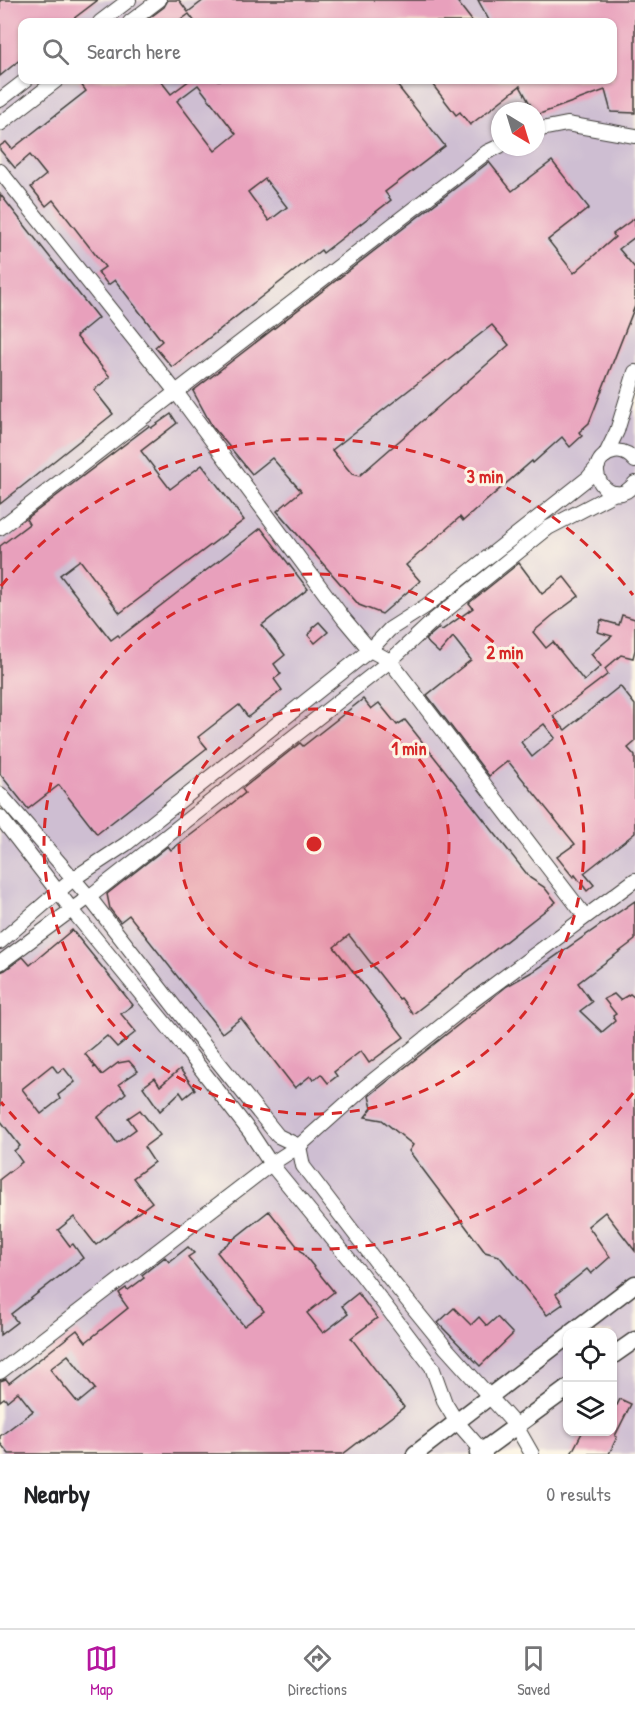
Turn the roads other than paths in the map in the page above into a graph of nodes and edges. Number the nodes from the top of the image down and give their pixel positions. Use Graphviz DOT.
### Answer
graph roads {
  1 [pos="129,0"];
  2 [pos="159,0"];
  3 [pos="105,18"];
  4 [pos="135,18"];
  5 [pos="22,84"];
  6 [pos="52,84"];
  7 [pos="0,100"];
  8 [pos="0,124"];
  9 [pos="545,128"];
  10 [pos="635,136"];
  11 [pos="491,150"];
  12 [pos="0,171"];
  13 [pos="635,372"];
  14 [pos="176,392"];
  15 [pos="635,460"];
  16 [pos="601,461"];
  17 [pos="635,483"];
  18 [pos="624,493"];
  19 [pos="0,528"];
  20 [pos="370,650"];
  21 [pos="390,661"];
  22 [pos="0,794"];
  23 [pos="0,817"];
  24 [pos="74,879"];
  25 [pos="635,880"];
  26 [pos="59,891"];
  27 [pos="89,897"];
  28 [pos="72,910"];
  29 [pos="585,916"];
  30 [pos="0,942"];
  31 [pos="0,963"];
  32 [pos="191,1028"];
  33 [pos="177,1038"];
  34 [pos="299,1146"];
  35 [pos="271,1164"];
  36 [pos="376,1263"];
  37 [pos="362,1275"];
  38 [pos="635,1284"];
  39 [pos="577,1328"];
  40 [pos="563,1339"];
  41 [pos="635,1340"];
  42 [pos="617,1353"];
  43 [pos="0,1372"];
  44 [pos="563,1391"];
  45 [pos="490,1396"];
  46 [pos="456,1421"];
  47 [pos="516,1426"];
  48 [pos="482,1453"];
  49 [pos="415,1454"];
  50 [pos="532,1454"];
  1 -- 3 [label="street"];
  2 -- 4 [label="street"];
  5 -- 7 [label="street"];
  6 -- 8 [label="street"];
  9 -- 10 [label="street"];
  11 -- 14 [label="street"];
  12 -- 14 [label="street"];
  13 -- 16 [label="street"];
  14 -- 19 [label="street"];
  14 -- 20 [label="street"];
  15 -- 16 [label="street"];
  16 -- 18 [label="street"];
  16 -- 20 [label="street"];
  17 -- 18 [label="street"];
  18 -- 21 [label="street"];
  20 -- 21 [label="street"];
  20 -- 24 [label="street"];
  21 -- 27 [label="street"];
  21 -- 29 [label="street"];
  22 -- 24 [label="street"];
  23 -- 26 [label="street"];
  24 -- 26 [label="street"];
  24 -- 27 [label="street"];
  25 -- 29 [label="street"];
  26 -- 28 [label="street"];
  26 -- 30 [label="street"];
  27 -- 28 [label="street"];
  27 -- 32 [label="street"];
  28 -- 31 [label="street"];
  28 -- 33 [label="street"];
  29 -- 34 [label="street"];
  32 -- 33 [label="street"];
  32 -- 34 [label="street"];
  33 -- 35 [label="street"];
  34 -- 35 [label="street"];
  34 -- 36 [label="street"];
  35 -- 37 [label="street"];
  35 -- 43 [label="street"];
  36 -- 37 [label="street"];
  36 -- 45 [label="street"];
  37 -- 46 [label="street"];
  38 -- 39 [label="street"];
  40 -- 45 [label="street"];
  41 -- 42 [label="street"];
  44 -- 47 [label="street"];
  45 -- 46 [label="street"];
  45 -- 47 [label="street"];
  46 -- 48 [label="street"];
  46 -- 49 [label="street"];
  47 -- 48 [label="street"];
  47 -- 50 [label="street"];
}
